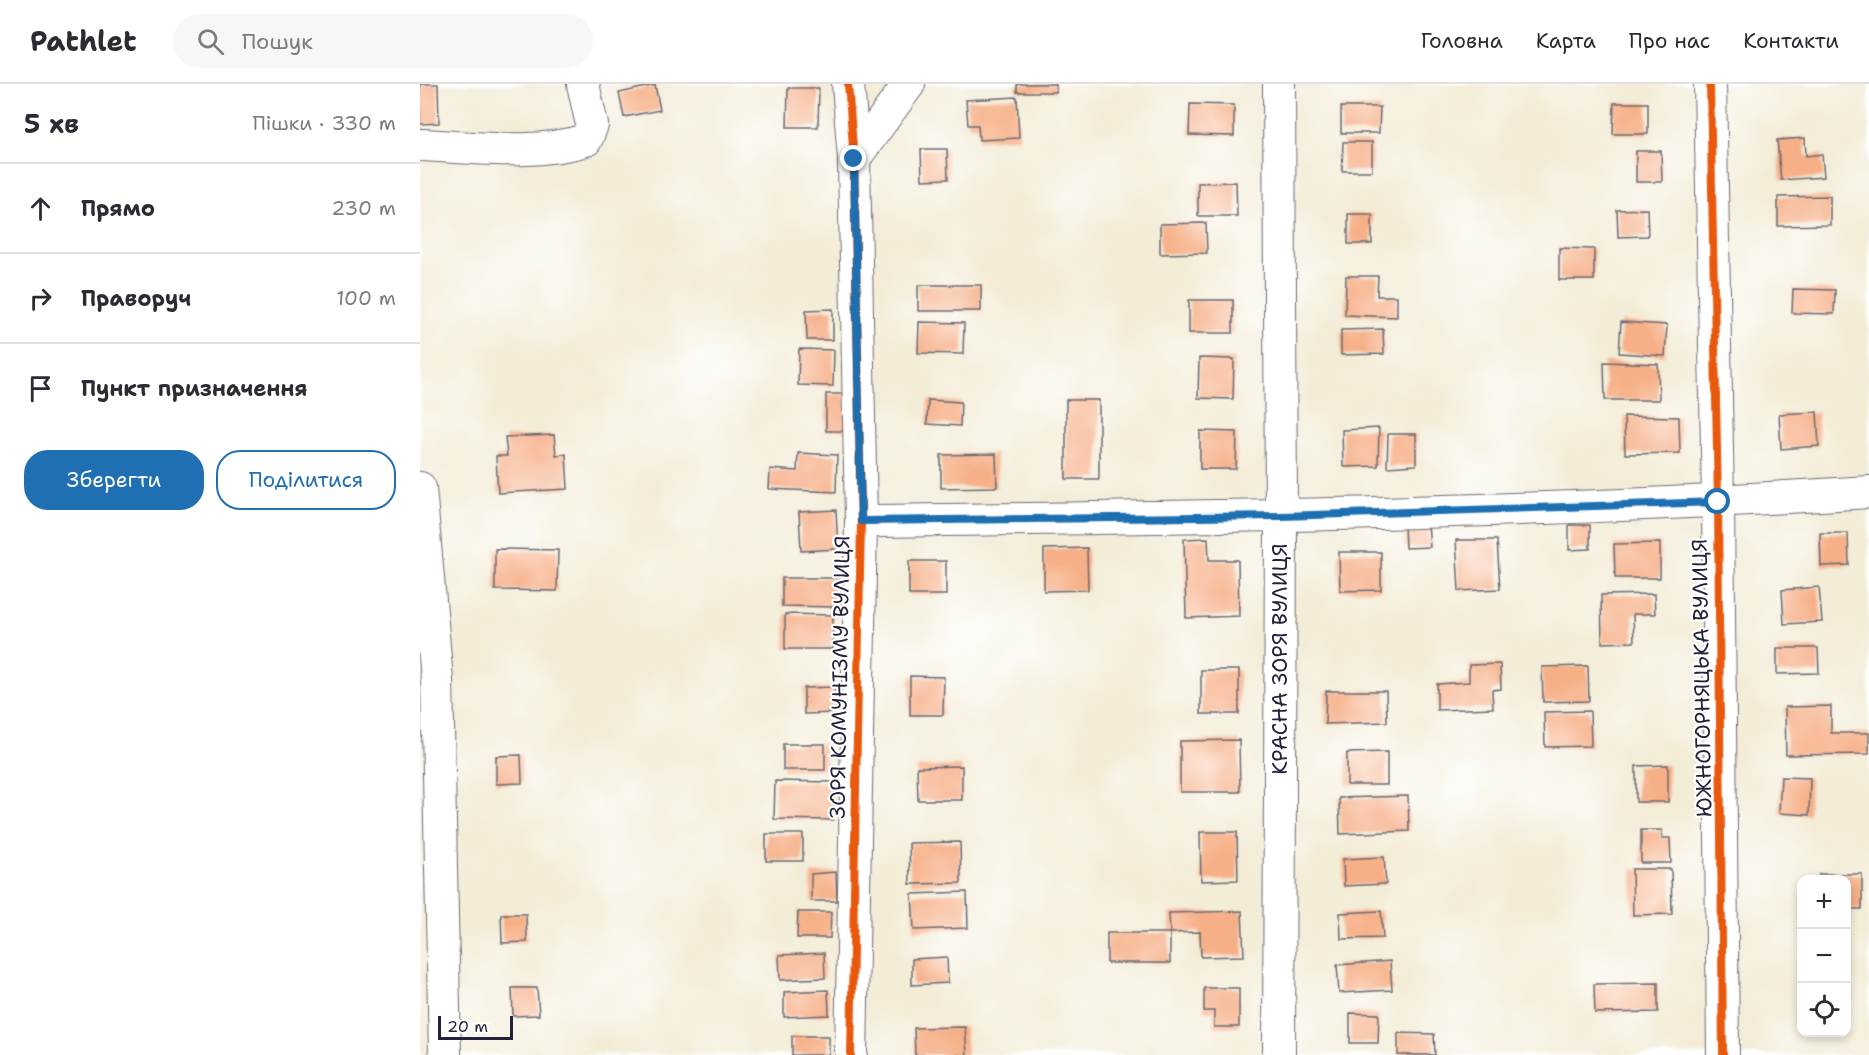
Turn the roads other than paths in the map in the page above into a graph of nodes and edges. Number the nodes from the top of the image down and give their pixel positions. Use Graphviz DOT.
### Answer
graph roads {
  1 [pos="583,84"];
  2 [pos="848,84"];
  3 [pos="909,84"];
  4 [pos="1279,84"];
  5 [pos="1710,84"];
  6 [pos="420,145"];
  7 [pos="854,159"];
  8 [pos="420,489"];
  9 [pos="1869,492"];
  10 [pos="1718,502"];
  11 [pos="1281,516"];
  12 [pos="861,521"];
  13 [pos="445,1055"];
  14 [pos="851,1055"];
  15 [pos="1279,1055"];
  16 [pos="1723,1055"];
  1 -- 6 [label="street"];
  2 -- 7 [label="street, ЗОРЯ КОМУНІЗМУ ВУЛИЦЯ"];
  3 -- 7 [label="street"];
  4 -- 11 [label="street, КРАСНА ЗОРЯ ВУЛИЦЯ"];
  5 -- 10 [label="street, ЮЖНОГОРНЯЦЬКА ВУЛИЦЯ"];
  7 -- 12 [label="street, ЗОРЯ КОМУНІЗМУ ВУЛИЦЯ"];
  8 -- 13 [label="street"];
  9 -- 10 [label="street"];
  10 -- 11 [label="street"];
  10 -- 16 [label="street, ЮЖНОГОРНЯЦЬКА ВУЛИЦЯ"];
  11 -- 12 [label="street"];
  11 -- 15 [label="street, КРАСНА ЗОРЯ ВУЛИЦЯ"];
  12 -- 14 [label="street, ЗОРЯ КОМУНІЗМУ ВУЛИЦЯ"];
}
